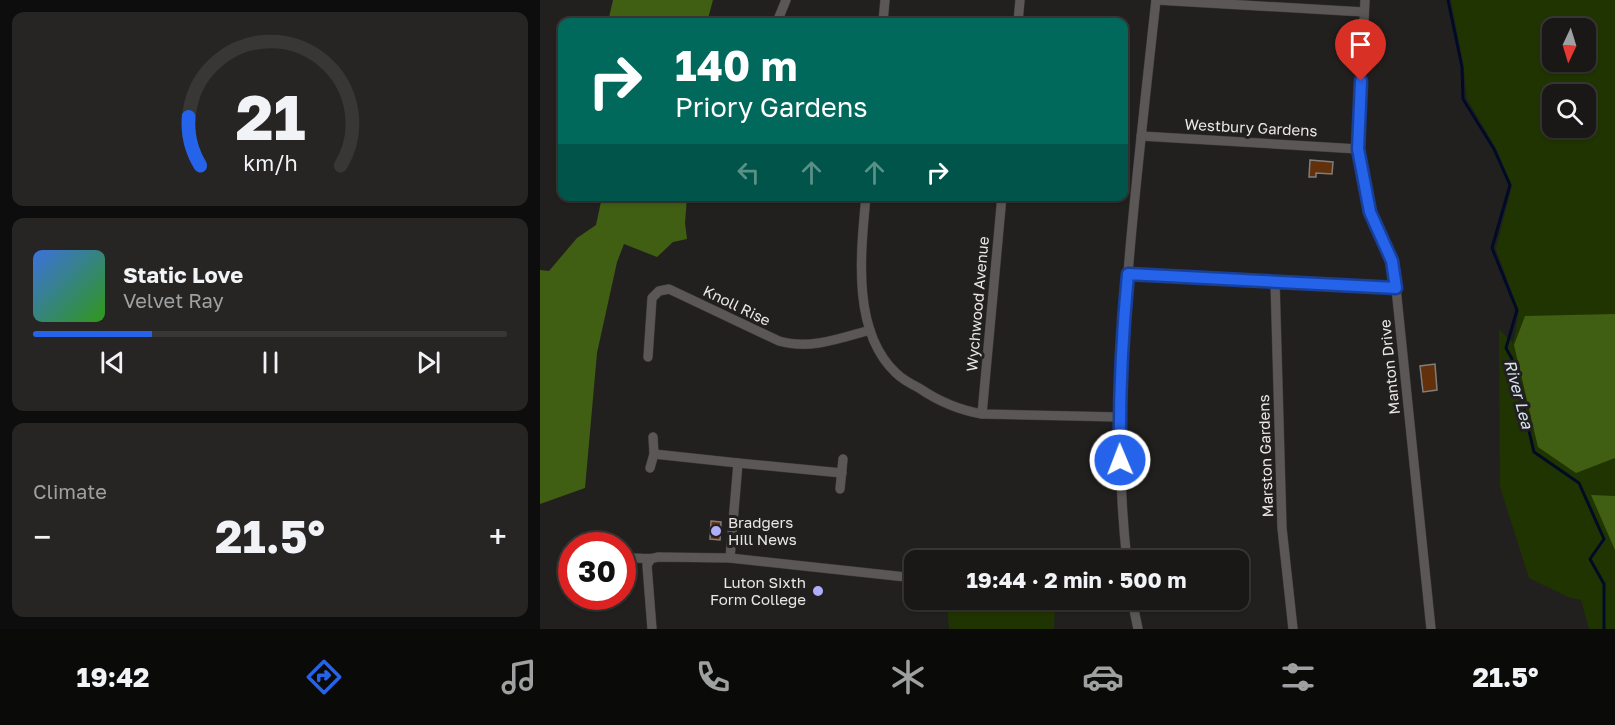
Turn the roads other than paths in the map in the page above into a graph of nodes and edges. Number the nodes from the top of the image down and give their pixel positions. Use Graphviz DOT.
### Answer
graph roads {
  1 [pos="786,0"];
  2 [pos="885,0"];
  3 [pos="1020,0"];
  4 [pos="1156,0"];
  5 [pos="1365,0"];
  6 [pos="1364,12"];
  7 [pos="779,18"];
  8 [pos="883,18"];
  9 [pos="1018,18"];
  10 [pos="1141,136"];
  11 [pos="1358,149"];
  12 [pos="866,201"];
  13 [pos="1002,201"];
  14 [pos="1128,274"];
  15 [pos="1275,281"];
  16 [pos="1396,288"];
  17 [pos="870,330"];
  18 [pos="648,357"];
  19 [pos="982,414"];
  20 [pos="1119,417"];
  21 [pos="653,437"];
  22 [pos="654,454"];
  23 [pos="843,459"];
  24 [pos="738,463"];
  25 [pos="650,468"];
  26 [pos="842,473"];
  27 [pos="840,489"];
  28 [pos="1126,550"];
  29 [pos="636,556"];
  30 [pos="730,558"];
  31 [pos="651,559"];
  32 [pos="904,577"];
  33 [pos="1133,610"];
  34 [pos="652,629"];
  35 [pos="1138,629"];
  36 [pos="1293,629"];
  37 [pos="1431,629"];
  1 -- 7 [label="street"];
  2 -- 8 [label="street"];
  3 -- 9 [label="street"];
  4 -- 6 [label="street"];
  4 -- 10 [label="street"];
  5 -- 6 [label="street, Manton Drive"];
  6 -- 11 [label="street, Manton Drive"];
  10 -- 11 [label="street, Westbury Gardens"];
  10 -- 14 [label="street"];
  11 -- 16 [label="street, Manton Drive"];
  12 -- 17 [label="street"];
  13 -- 19 [label="street, Wychwood Avenue"];
  14 -- 15 [label="street"];
  14 -- 20 [label="street"];
  15 -- 16 [label="street"];
  15 -- 36 [label="street, Marston Gardens"];
  16 -- 37 [label="street, Manton Drive"];
  17 -- 18 [label="street, Knoll Rise"];
  17 -- 19 [label="street"];
  19 -- 20 [label="street"];
  20 -- 28 [label="street"];
  21 -- 22 [label="street"];
  22 -- 24 [label="street"];
  22 -- 25 [label="street"];
  23 -- 26 [label="street"];
  24 -- 26 [label="street"];
  24 -- 30 [label="street"];
  26 -- 27 [label="street"];
  29 -- 31 [label="street"];
  30 -- 31 [label="street"];
  30 -- 32 [label="street"];
  31 -- 34 [label="street"];
  33 -- 35 [label="street"];
}
